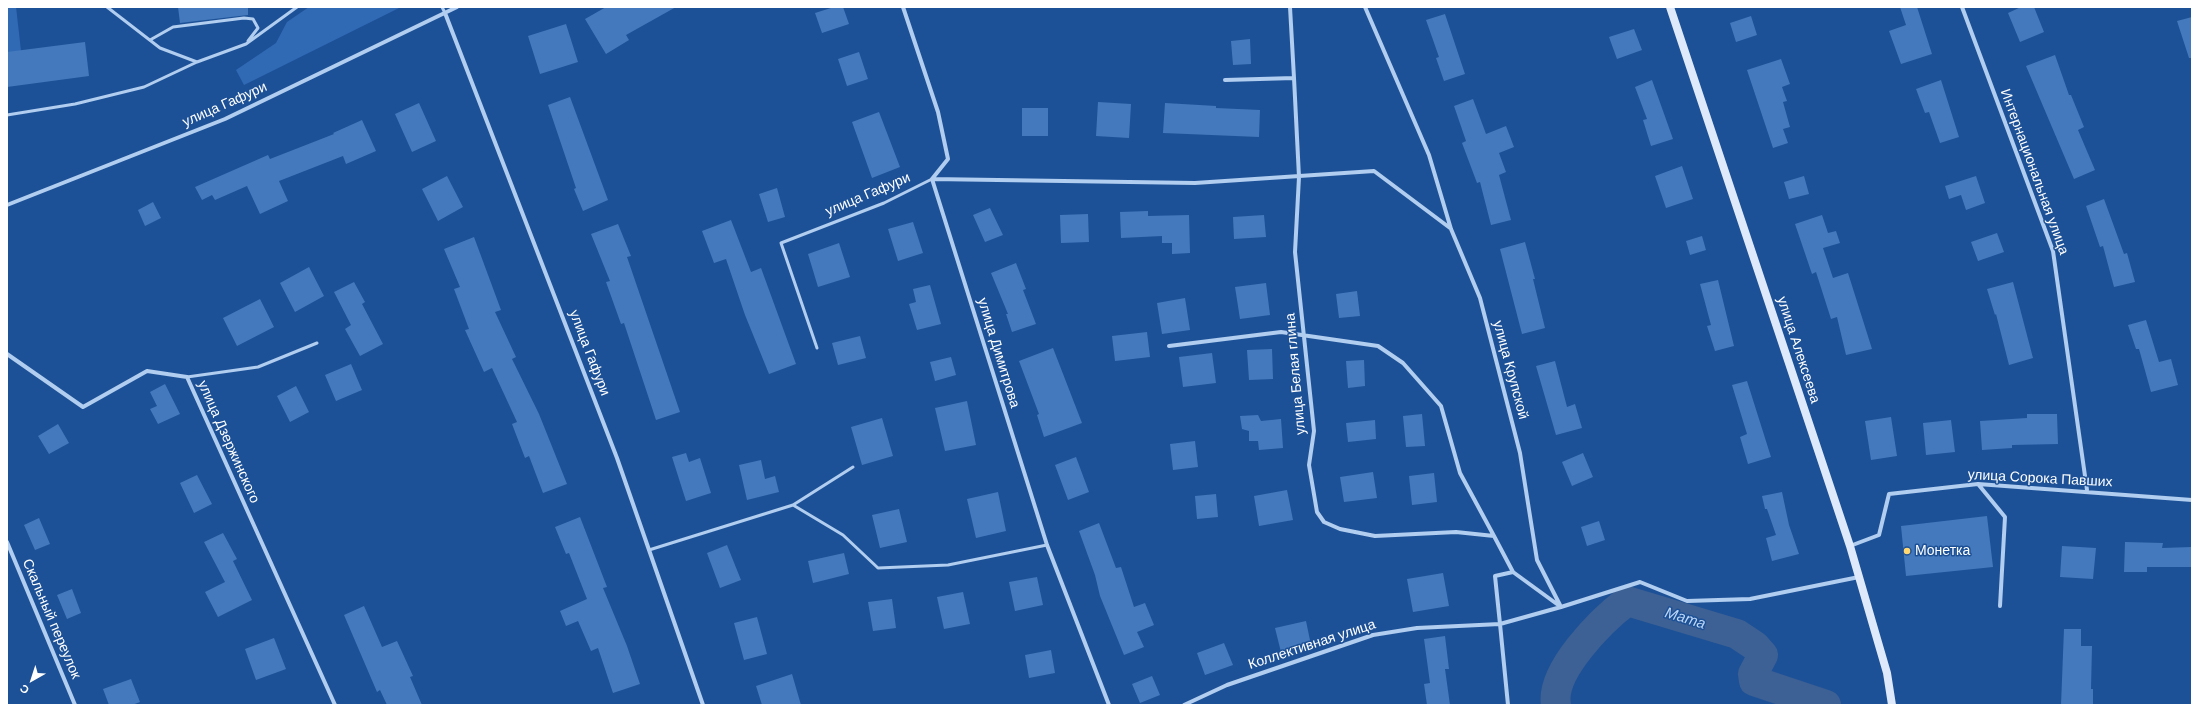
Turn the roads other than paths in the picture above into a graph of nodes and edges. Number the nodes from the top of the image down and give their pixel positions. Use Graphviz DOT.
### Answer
graph roads {
  1 [pos="106,7"];
  2 [pos="297,7"];
  3 [pos="442,7"];
  4 [pos="457,7"];
  5 [pos="903,7"];
  6 [pos="1290,7"];
  7 [pos="1365,7"];
  8 [pos="1670,7"];
  9 [pos="1962,7"];
  10 [pos="445,12"];
  11 [pos="150,40"];
  12 [pos="246,44"];
  13 [pos="197,62"];
  14 [pos="1294,78"];
  15 [pos="1225,80"];
  16 [pos="7,114"];
  17 [pos="1299,177"];
  18 [pos="932,179"];
  19 [pos="7,205"];
  20 [pos="1451,229"];
  21 [pos="1304,334"];
  22 [pos="317,343"];
  23 [pos="1169,346"];
  24 [pos="817,348"];
  25 [pos="7,354"];
  26 [pos="187,377"];
  27 [pos="853,467"];
  28 [pos="1978,484"];
  29 [pos="2087,490"];
  30 [pos="2192,500"];
  31 [pos="793,505"];
  32 [pos="1494,536"];
  33 [pos="7,542"];
  34 [pos="1047,545"];
  35 [pos="1850,546"];
  36 [pos="649,550"];
  37 [pos="1513,572"];
  38 [pos="1859,577"];
  39 [pos="2000,606"];
  40 [pos="1562,607"];
  41 [pos="1500,624"];
  42 [pos="75,705"];
  43 [pos="335,705"];
  44 [pos="703,705"];
  45 [pos="1110,705"];
  46 [pos="1184,705"];
  47 [pos="1508,705"];
  48 [pos="1892,705"];
  1 -- 11 [label="lane"];
  2 -- 12 [label="lane"];
  3 -- 10 [label="lane"];
  4 -- 10 [label="street, улица Гафури"];
  5 -- 18 [label="street"];
  6 -- 14 [label="street, улица Белая глина"];
  7 -- 20 [label="street, улица Крупской"];
  8 -- 35 [label="main road, улица Алексеева"];
  9 -- 29 [label="street, Интернациональная улица"];
  10 -- 19 [label="street, улица Гафури"];
  10 -- 36 [label="street, улица Гафури"];
  11 -- 12 [label="lane"];
  11 -- 13 [label="lane"];
  12 -- 13 [label="lane"];
  13 -- 16 [label="lane"];
  14 -- 15 [label="street"];
  14 -- 17 [label="street, улица Белая глина"];
  17 -- 18 [label="street"];
  17 -- 20 [label="street"];
  17 -- 21 [label="street, улица Белая глина"];
  18 -- 24 [label="lane, улица Гафури"];
  18 -- 34 [label="street, улица Димитрова"];
  20 -- 40 [label="street, улица Крупской"];
  21 -- 23 [label="street"];
  21 -- 32 [label="street"];
  21 -- 32 [label="street, улица Белая глина"];
  22 -- 26 [label="lane"];
  25 -- 26 [label="street, улица Дзержинского"];
  26 -- 43 [label="street, улица Дзержинского"];
  27 -- 31 [label="lane"];
  28 -- 29 [label="street, улица Сорока Павших"];
  28 -- 35 [label="street, улица Сорока Павших"];
  28 -- 39 [label="street"];
  29 -- 30 [label="street, улица Сорока Павших"];
  31 -- 34 [label="lane"];
  31 -- 36 [label="lane"];
  32 -- 37 [label="street"];
  33 -- 42 [label="street, Скальный переулок"];
  34 -- 45 [label="street, улица Димитрова"];
  35 -- 38 [label="main road, улица Алексеева"];
  36 -- 44 [label="street, улица Гафури"];
  37 -- 40 [label="street"];
  37 -- 41 [label="street"];
  38 -- 40 [label="street"];
  38 -- 48 [label="main road, улица Алексеева"];
  40 -- 41 [label="street"];
  41 -- 46 [label="street, Коллективная улица"];
  41 -- 47 [label="street"];
}
